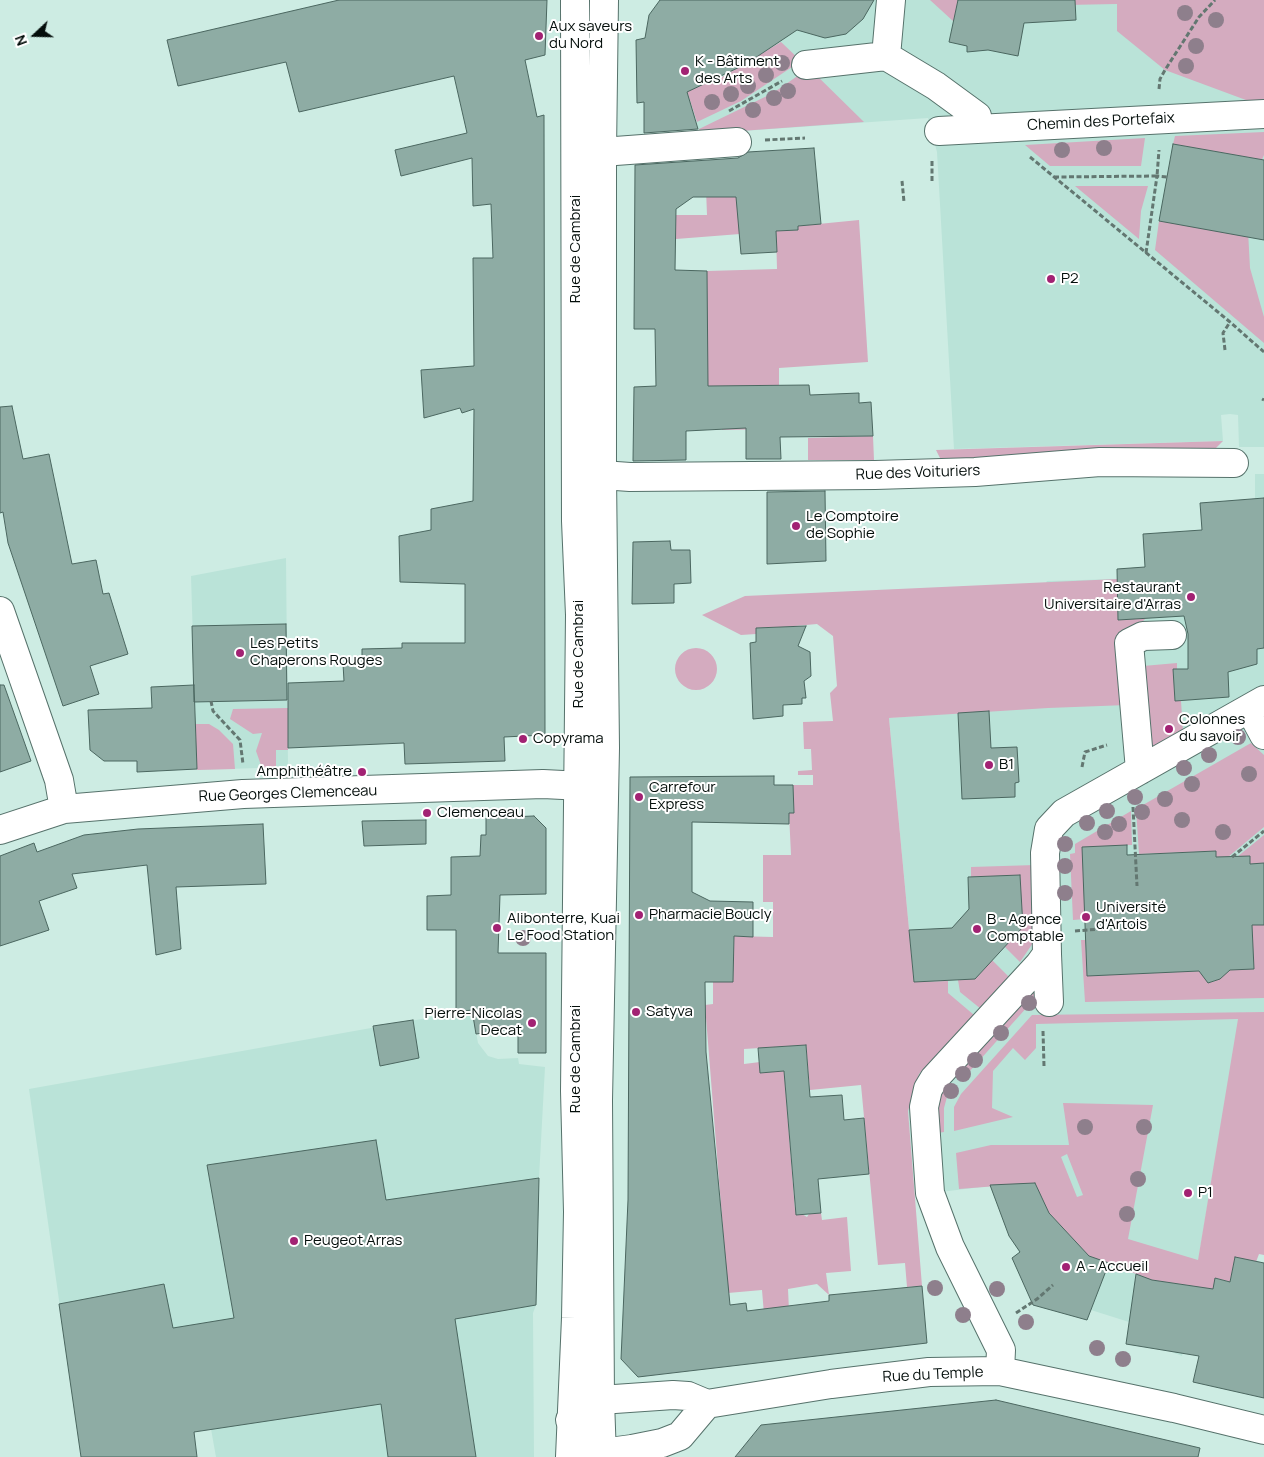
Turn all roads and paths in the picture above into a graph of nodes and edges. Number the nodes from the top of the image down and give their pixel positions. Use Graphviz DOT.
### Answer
graph roads {
  1 [pos="575,0"];
  2 [pos="604,0"];
  3 [pos="891,0"];
  4 [pos="886,56"];
  5 [pos="806,65"];
  6 [pos="725,113"];
  7 [pos="1264,114"];
  8 [pos="986,121"];
  9 [pos="939,131"];
  10 [pos="804,138"];
  11 [pos="737,142"];
  12 [pos="602,152"];
  13 [pos="1167,177"];
  14 [pos="902,181"];
  15 [pos="904,202"];
  16 [pos="1146,253"];
  17 [pos="1230,322"];
  18 [pos="1225,350"];
  19 [pos="1264,352"];
  20 [pos="1234,463"];
  21 [pos="602,475"];
  22 [pos="0,611"];
  23 [pos="1172,635"];
  24 [pos="211,702"];
  25 [pos="1257,704"];
  26 [pos="1264,735"];
  27 [pos="1140,770"];
  28 [pos="592,786"];
  29 [pos="244,794"];
  30 [pos="1133,804"];
  31 [pos="64,809"];
  32 [pos="0,830"];
  33 [pos="1264,831"];
  34 [pos="1232,857"];
  35 [pos="1137,886"];
  36 [pos="1100,929"];
  37 [pos="1072,931"];
  38 [pos="1047,954"];
  39 [pos="1049,1002"];
  40 [pos="1000,1372"];
  41 [pos="600,1400"];
  42 [pos="707,1404"];
  43 [pos="570,1420"];
  44 [pos="1264,1430"];
  45 [pos="602,1455"];
  46 [pos="570,1457"];
  1 -- 28 [label="main road, Rue de Cambrai"];
  2 -- 12 [label="main road, Rue de Cambrai"];
  3 -- 4 [label="main road"];
  4 -- 5 [label="main road"];
  4 -- 8 [label="main road"];
  5 -- 6 [label="path"];
  7 -- 8 [label="main road, Chemin des Portefaix"];
  8 -- 9 [label="main road, Chemin des Portefaix"];
  8 -- 16 [label="path"];
  10 -- 11 [label="path"];
  11 -- 12 [label="main road"];
  12 -- 21 [label="main road, Rue de Cambrai"];
  13 -- 16 [label="path"];
  14 -- 15 [label="path"];
  16 -- 17 [label="path"];
  17 -- 18 [label="path"];
  17 -- 19 [label="path"];
  20 -- 21 [label="main road, Rue des Voituriers"];
  21 -- 28 [label="main road, Rue de Cambrai"];
  22 -- 31 [label="main road"];
  23 -- 27 [label="main road"];
  24 -- 29 [label="path"];
  25 -- 26 [label="main road"];
  25 -- 27 [label="main road"];
  27 -- 38 [label="main road"];
  28 -- 29 [label="main road, Rue Georges Clemenceau"];
  28 -- 41 [label="main road, Rue de Cambrai"];
  28 -- 43 [label="main road, Rue de Cambrai"];
  29 -- 31 [label="main road, Rue Georges Clemenceau"];
  30 -- 35 [label="path"];
  31 -- 32 [label="main road, Rue Georges Clemenceau"];
  33 -- 34 [label="path"];
  36 -- 37 [label="path"];
  38 -- 39 [label="main road"];
  38 -- 40 [label="main road"];
  40 -- 42 [label="main road, Rue du Temple"];
  40 -- 44 [label="main road, Rue du Temple"];
  41 -- 42 [label="main road, Rue du Temple"];
  41 -- 43 [label="main road"];
  41 -- 45 [label="main road, Rue de Cambrai"];
  42 -- 45 [label="main road"];
  43 -- 45 [label="main road"];
  43 -- 46 [label="main road, Rue de Cambrai"];
}
